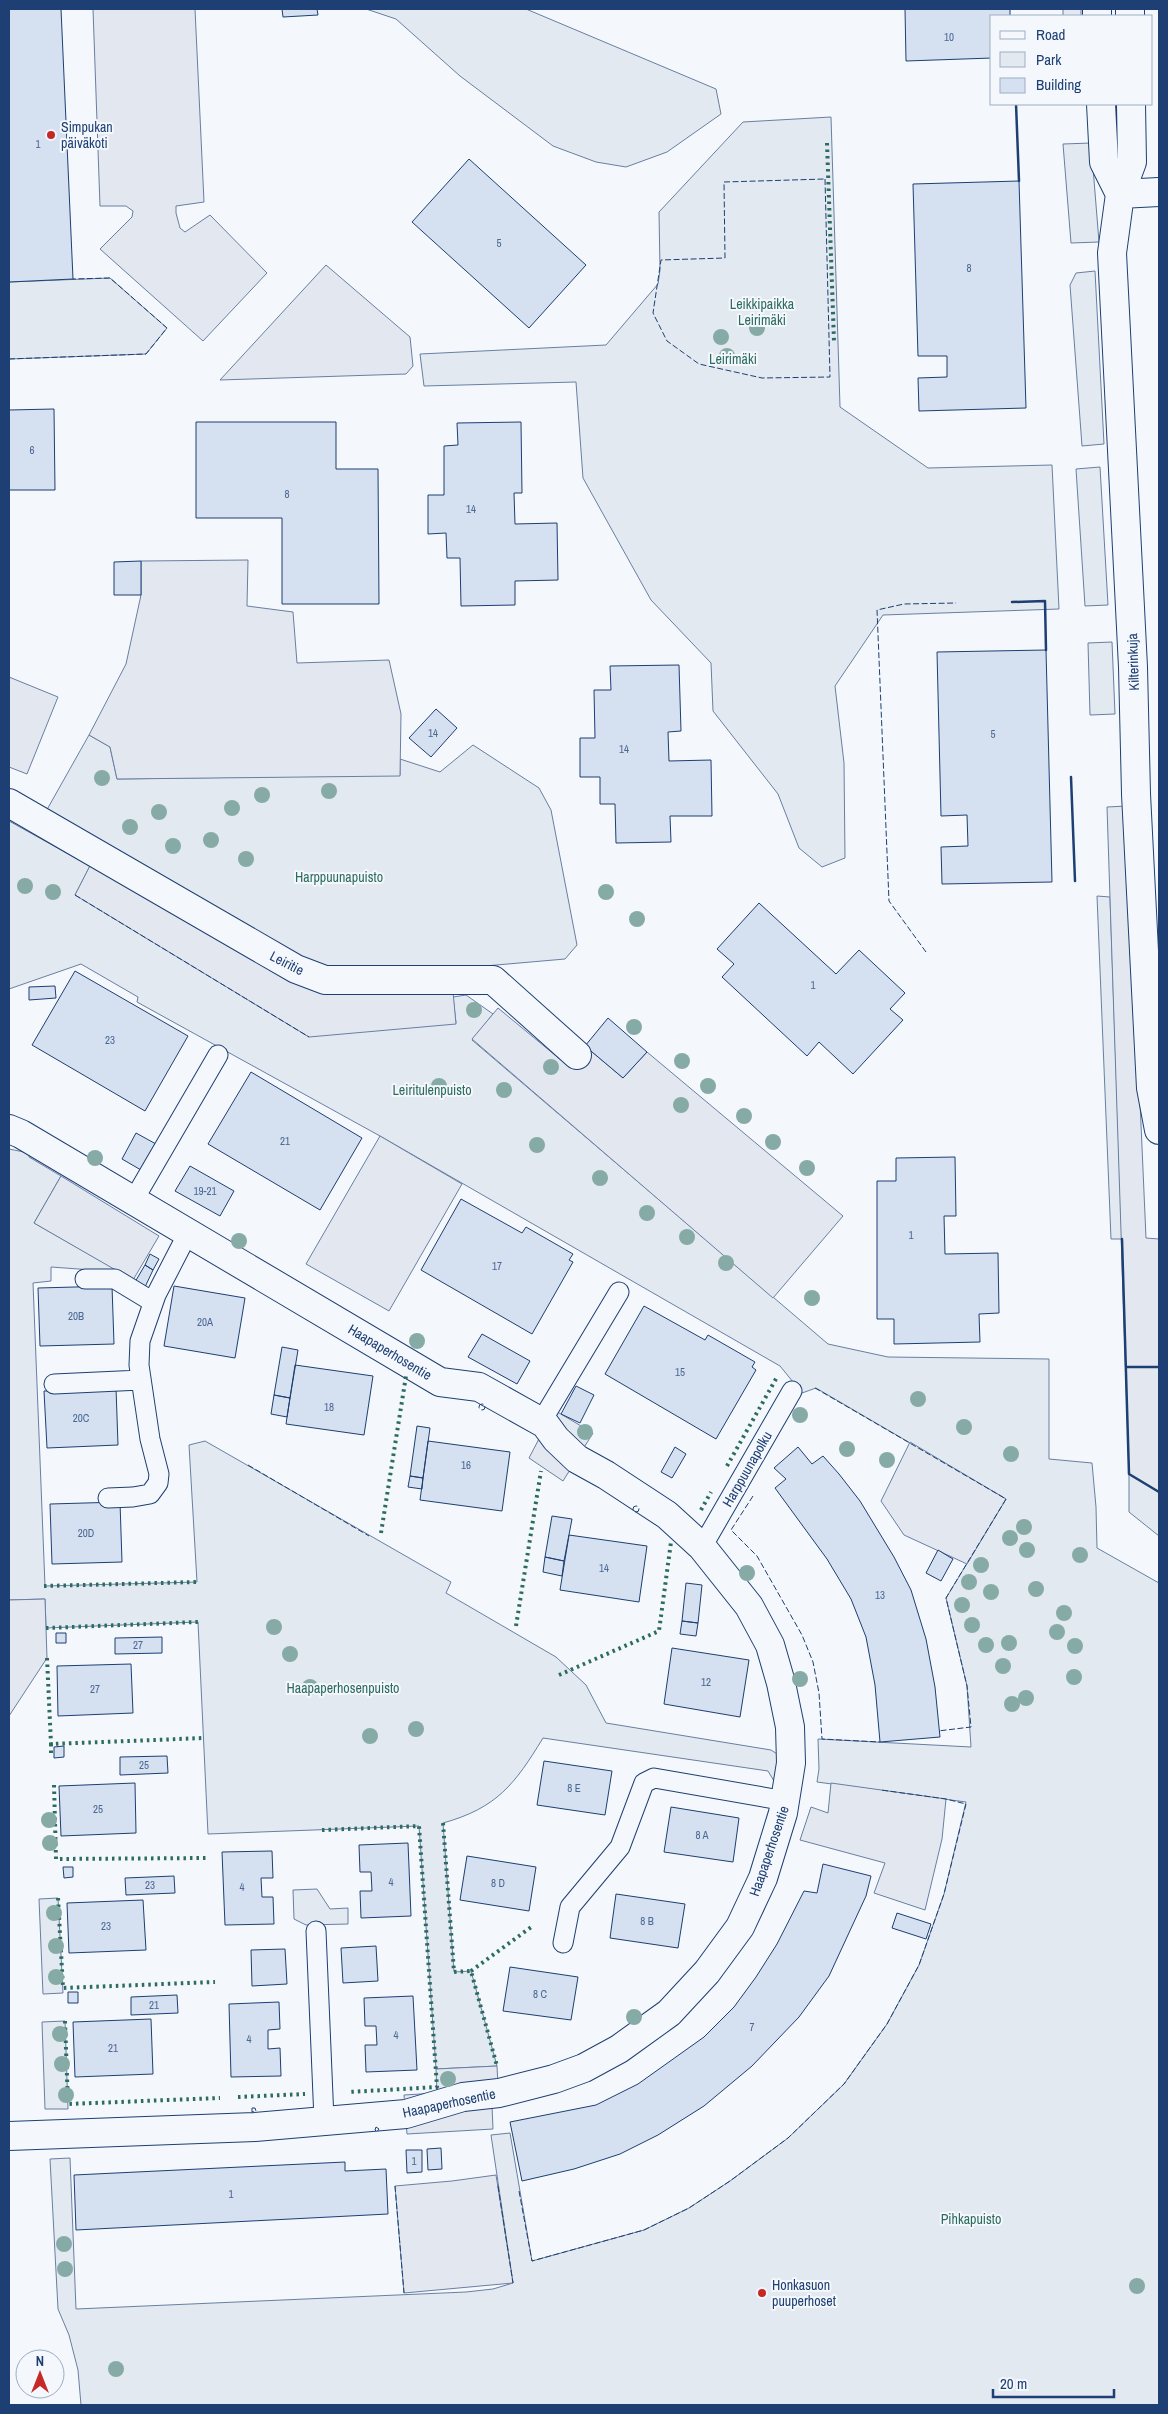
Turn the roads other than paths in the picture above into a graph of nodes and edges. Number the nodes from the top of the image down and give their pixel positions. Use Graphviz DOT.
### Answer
graph roads {
  1 [pos="1101,105"];
  2 [pos="1131,105"];
  3 [pos="1159,192"];
  4 [pos="1120,194"];
  5 [pos="9,803"];
  6 [pos="218,1055"];
  7 [pos="577,1055"];
  8 [pos="9,1129"];
  9 [pos="1159,1130"];
  10 [pos="133,1201"];
  11 [pos="188,1233"];
  12 [pos="85,1279"];
  13 [pos="619,1292"];
  14 [pos="153,1302"];
  15 [pos="142,1380"];
  16 [pos="54,1384"];
  17 [pos="792,1390"];
  18 [pos="541,1422"];
  19 [pos="108,1498"];
  20 [pos="702,1547"];
  21 [pos="786,1801"];
  22 [pos="316,1931"];
  23 [pos="564,1943"];
  24 [pos="324,2120"];
  25 [pos="9,2136"];
  1 -- 4 [label="street"];
  2 -- 4 [label="street, Kilterinkuja"];
  3 -- 4 [label="street"];
  4 -- 9 [label="street, Kilterinkuja"];
  5 -- 7 [label="street, Leiritie"];
  6 -- 10 [label="lane"];
  8 -- 10 [label="street, Haapaperhosentie"];
  10 -- 11 [label="street, Haapaperhosentie"];
  11 -- 14 [label="lane"];
  11 -- 18 [label="street, Haapaperhosentie"];
  12 -- 14 [label="lane"];
  13 -- 18 [label="lane"];
  14 -- 15 [label="lane"];
  15 -- 16 [label="lane"];
  15 -- 19 [label="lane"];
  17 -- 20 [label="lane, Harppuunapolku"];
  18 -- 20 [label="street, Haapaperhosentie"];
  20 -- 21 [label="street, Haapaperhosentie"];
  21 -- 23 [label="lane"];
  21 -- 24 [label="street, Haapaperhosentie"];
  22 -- 24 [label="lane"];
  24 -- 25 [label="street, Haapaperhosentie"];
}
